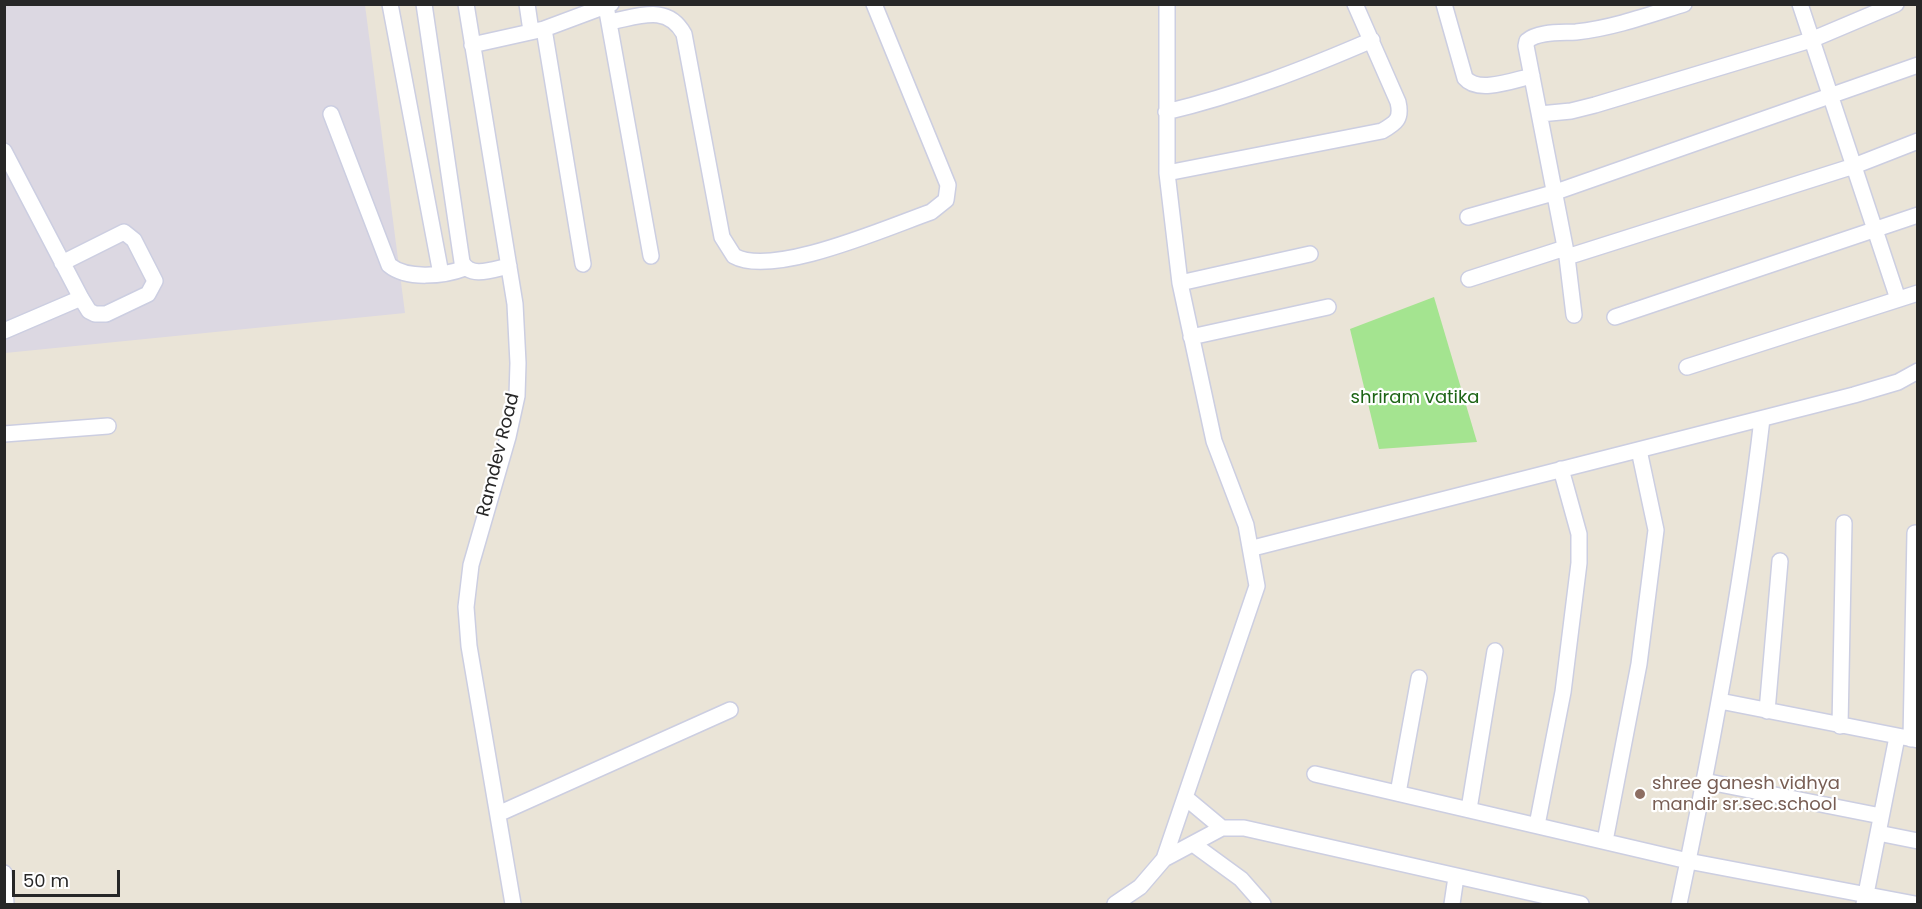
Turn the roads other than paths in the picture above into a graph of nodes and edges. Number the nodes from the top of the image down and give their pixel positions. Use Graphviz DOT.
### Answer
graph roads {
  1 [pos="390,4"];
  2 [pos="424,4"];
  3 [pos="466,4"];
  4 [pos="527,4"];
  5 [pos="873,4"];
  6 [pos="1167,4"];
  7 [pos="1354,4"];
  8 [pos="1444,4"];
  9 [pos="1684,4"];
  10 [pos="1800,4"];
  11 [pos="1896,4"];
  12 [pos="609,5"];
  13 [pos="609,22"];
  14 [pos="538,30"];
  15 [pos="1372,40"];
  16 [pos="1811,40"];
  17 [pos="472,45"];
  18 [pos="1917,65"];
  19 [pos="1532,76"];
  20 [pos="1830,96"];
  21 [pos="1166,112"];
  22 [pos="331,114"];
  23 [pos="1540,114"];
  24 [pos="1917,141"];
  25 [pos="4,151"];
  26 [pos="1854,166"];
  27 [pos="1167,173"];
  28 [pos="1553,193"];
  29 [pos="1917,215"];
  30 [pos="1468,218"];
  31 [pos="1875,230"];
  32 [pos="1566,252"];
  33 [pos="1310,254"];
  34 [pos="651,256"];
  35 [pos="62,263"];
  36 [pos="583,264"];
  37 [pos="509,266"];
  38 [pos="470,270"];
  39 [pos="441,274"];
  40 [pos="1469,279"];
  41 [pos="1180,283"];
  42 [pos="1917,293"];
  43 [pos="81,298"];
  44 [pos="1898,299"];
  45 [pos="1328,307"];
  46 [pos="1574,315"];
  47 [pos="1615,316"];
  48 [pos="4,331"];
  49 [pos="1191,337"];
  50 [pos="1688,367"];
  51 [pos="1917,371"];
  52 [pos="1762,419"];
  53 [pos="108,426"];
  54 [pos="4,434"];
  55 [pos="1639,450"];
  56 [pos="1561,469"];
  57 [pos="1844,524"];
  58 [pos="1915,533"];
  59 [pos="1252,548"];
  60 [pos="1780,561"];
  61 [pos="1495,651"];
  62 [pos="1419,678"];
  63 [pos="1720,701"];
  64 [pos="730,710"];
  65 [pos="1767,711"];
  66 [pos="1840,726"];
  67 [pos="1908,739"];
  68 [pos="1315,774"];
  69 [pos="1704,781"];
  70 [pos="1398,793"];
  71 [pos="1186,798"];
  72 [pos="1469,810"];
  73 [pos="498,814"];
  74 [pos="1881,816"];
  75 [pos="1538,825"];
  76 [pos="1222,828"];
  77 [pos="1878,833"];
  78 [pos="1605,841"];
  79 [pos="1917,841"];
  80 [pos="1193,844"];
  81 [pos="1164,860"];
  82 [pos="1688,861"];
  83 [pos="4,873"];
  84 [pos="1456,877"];
  85 [pos="1865,900"];
  86 [pos="6,904"];
  87 [pos="513,904"];
  88 [pos="1115,904"];
  89 [pos="1263,904"];
  90 [pos="1452,904"];
  91 [pos="1581,904"];
  92 [pos="1679,904"];
  93 [pos="1915,904"];
  1 -- 39 [label="street"];
  2 -- 38 [label="street"];
  3 -- 17 [label="street, Ramdev Road"];
  4 -- 14 [label="street"];
  5 -- 13 [label="street"];
  6 -- 21 [label="street"];
  7 -- 15 [label="street"];
  8 -- 19 [label="street"];
  9 -- 19 [label="street"];
  10 -- 16 [label="street"];
  11 -- 16 [label="street"];
  12 -- 13 [label="street"];
  12 -- 14 [label="street"];
  13 -- 34 [label="street"];
  14 -- 17 [label="street"];
  14 -- 36 [label="street"];
  15 -- 21 [label="street"];
  15 -- 27 [label="street"];
  16 -- 20 [label="street"];
  16 -- 23 [label="street"];
  17 -- 37 [label="street, Ramdev Road"];
  18 -- 20 [label="street"];
  19 -- 23 [label="street"];
  20 -- 26 [label="street"];
  20 -- 28 [label="street"];
  21 -- 27 [label="street"];
  22 -- 39 [label="street"];
  23 -- 28 [label="street"];
  24 -- 26 [label="street"];
  25 -- 35 [label="street"];
  26 -- 31 [label="street"];
  26 -- 32 [label="street"];
  27 -- 41 [label="street"];
  28 -- 30 [label="street"];
  28 -- 32 [label="street"];
  29 -- 31 [label="street"];
  31 -- 44 [label="street"];
  31 -- 47 [label="street"];
  32 -- 40 [label="street"];
  32 -- 46 [label="street"];
  33 -- 41 [label="street"];
  35 -- 43 [label="street"];
  35 -- 43 [label="street"];
  37 -- 38 [label="street"];
  37 -- 73 [label="street, Ramdev Road"];
  38 -- 39 [label="street"];
  41 -- 49 [label="street"];
  42 -- 44 [label="street"];
  43 -- 48 [label="street"];
  44 -- 50 [label="street"];
  45 -- 49 [label="street"];
  49 -- 59 [label="street"];
  51 -- 52 [label="street"];
  52 -- 55 [label="street"];
  52 -- 63 [label="street"];
  53 -- 54 [label="street"];
  55 -- 56 [label="street"];
  55 -- 78 [label="street"];
  56 -- 59 [label="street"];
  56 -- 75 [label="street"];
  57 -- 66 [label="street"];
  58 -- 67 [label="street"];
  59 -- 71 [label="street"];
  60 -- 65 [label="street"];
  61 -- 72 [label="street"];
  62 -- 70 [label="street"];
  63 -- 65 [label="street"];
  63 -- 69 [label="street"];
  64 -- 73 [label="street"];
  65 -- 66 [label="street"];
  66 -- 67 [label="street"];
  67 -- 74 [label="street"];
  68 -- 70 [label="street"];
  69 -- 74 [label="street"];
  69 -- 82 [label="street"];
  70 -- 72 [label="street"];
  71 -- 76 [label="street"];
  71 -- 81 [label="street"];
  72 -- 75 [label="street"];
  73 -- 87 [label="street, Ramdev Road"];
  74 -- 77 [label="street"];
  75 -- 78 [label="street"];
  76 -- 80 [label="street"];
  76 -- 84 [label="street"];
  77 -- 79 [label="street"];
  77 -- 85 [label="street"];
  78 -- 82 [label="street"];
  80 -- 81 [label="street"];
  80 -- 89 [label="street"];
  81 -- 88 [label="street"];
  82 -- 85 [label="street"];
  82 -- 92 [label="street"];
  83 -- 86 [label="street"];
  84 -- 90 [label="street"];
  84 -- 91 [label="street"];
  85 -- 93 [label="street"];
}
